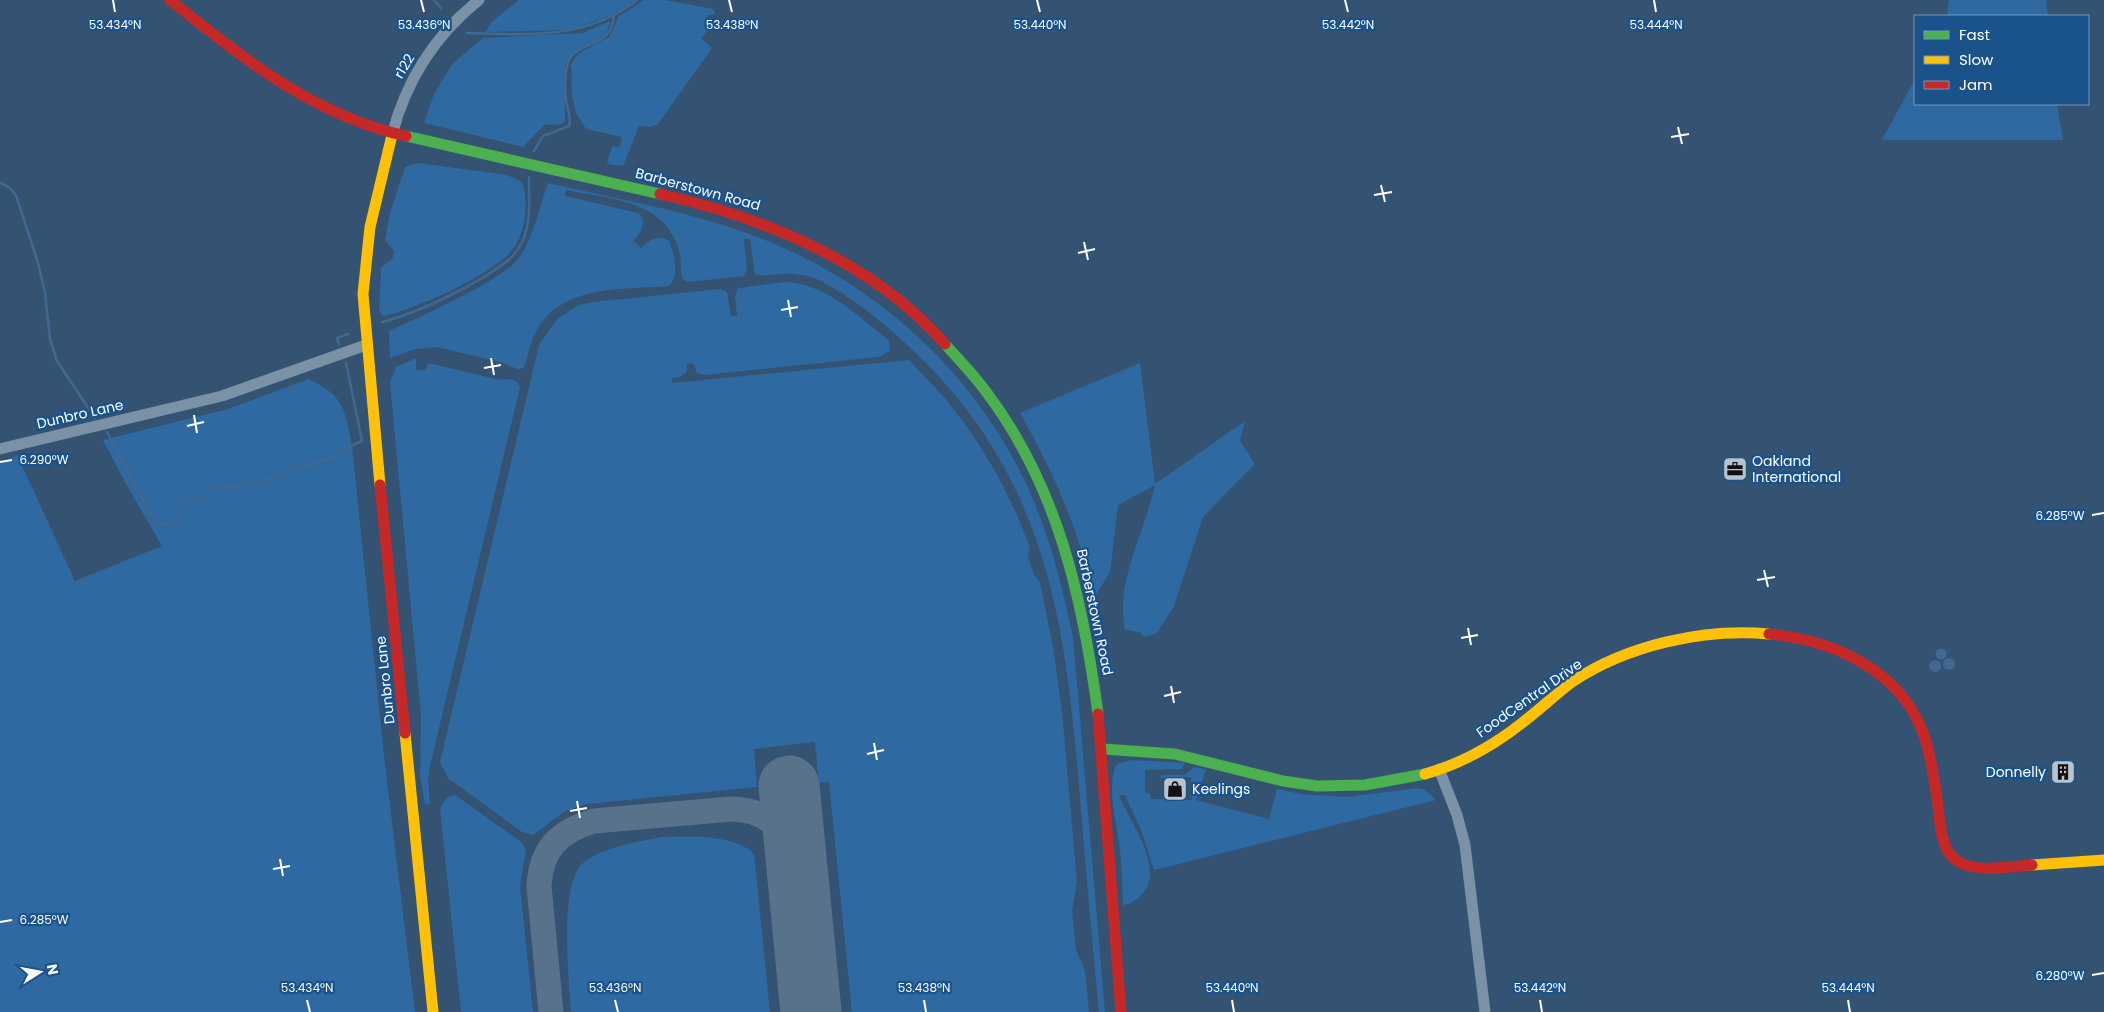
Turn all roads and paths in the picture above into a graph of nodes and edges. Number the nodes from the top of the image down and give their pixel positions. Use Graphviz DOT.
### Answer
graph roads {
  1 [pos="170,0"];
  2 [pos="479,0"];
  3 [pos="392,135"];
  4 [pos="366,345"];
  5 [pos="0,448"];
  6 [pos="1103,749"];
  7 [pos="1439,769"];
  8 [pos="2104,860"];
  9 [pos="433,1012"];
  10 [pos="1121,1012"];
  11 [pos="1484,1012"];
  1 -- 3 [label="main road, Barberstown Road"];
  2 -- 3 [label="street, r122"];
  3 -- 4 [label="main road, Dunbro Lane"];
  3 -- 6 [label="main road, Barberstown Road"];
  4 -- 5 [label="street, Dunbro Lane"];
  4 -- 9 [label="main road, Dunbro Lane"];
  6 -- 7 [label="main road, FoodCentral Drive"];
  6 -- 10 [label="main road, Barberstown Road"];
  7 -- 8 [label="main road, FoodCentral Drive"];
  7 -- 11 [label="street"];
}
